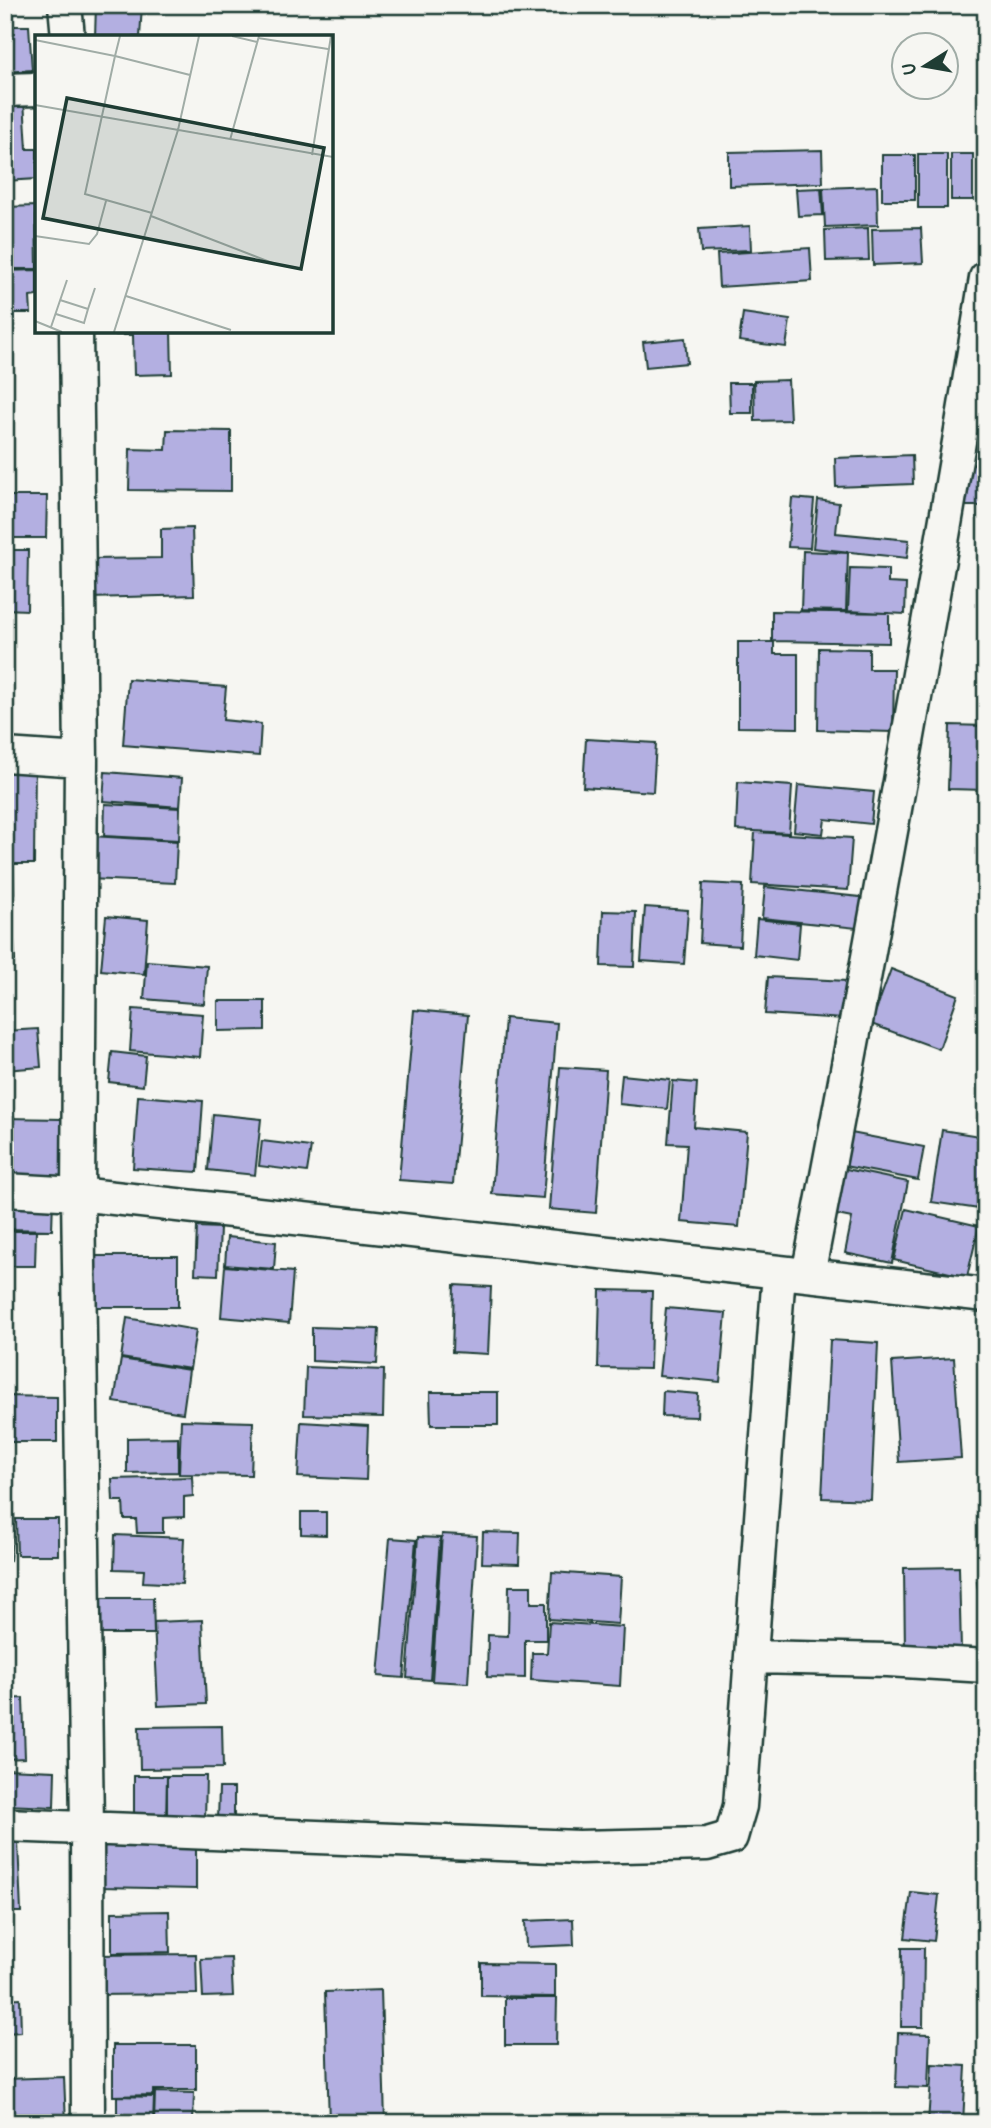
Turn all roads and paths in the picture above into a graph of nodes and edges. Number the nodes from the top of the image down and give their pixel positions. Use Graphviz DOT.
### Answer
graph roads {
  1 [pos="65,5"];
  2 [pos="68,35"];
  3 [pos="35,89"];
  4 [pos="5,90"];
  5 [pos="986,278"];
  6 [pos="76,332"];
  7 [pos="5,755"];
  8 [pos="81,760"];
  9 [pos="5,1190"];
  10 [pos="78,1194"];
  11 [pos="793,1273"];
  12 [pos="986,1295"];
  13 [pos="752,1657"];
  14 [pos="986,1666"];
  15 [pos="5,1825"];
  16 [pos="86,1827"];
  17 [pos="88,2123"];
  1 -- 2 [label="street"];
  3 -- 4 [label="street"];
  5 -- 11 [label="street"];
  6 -- 8 [label="street"];
  7 -- 8 [label="street"];
  8 -- 10 [label="street"];
  9 -- 10 [label="street"];
  10 -- 11 [label="street"];
  10 -- 16 [label="street"];
  11 -- 12 [label="street"];
  11 -- 13 [label="street"];
  13 -- 14 [label="street"];
  13 -- 16 [label="street"];
  15 -- 16 [label="street"];
  16 -- 17 [label="street"];
}
